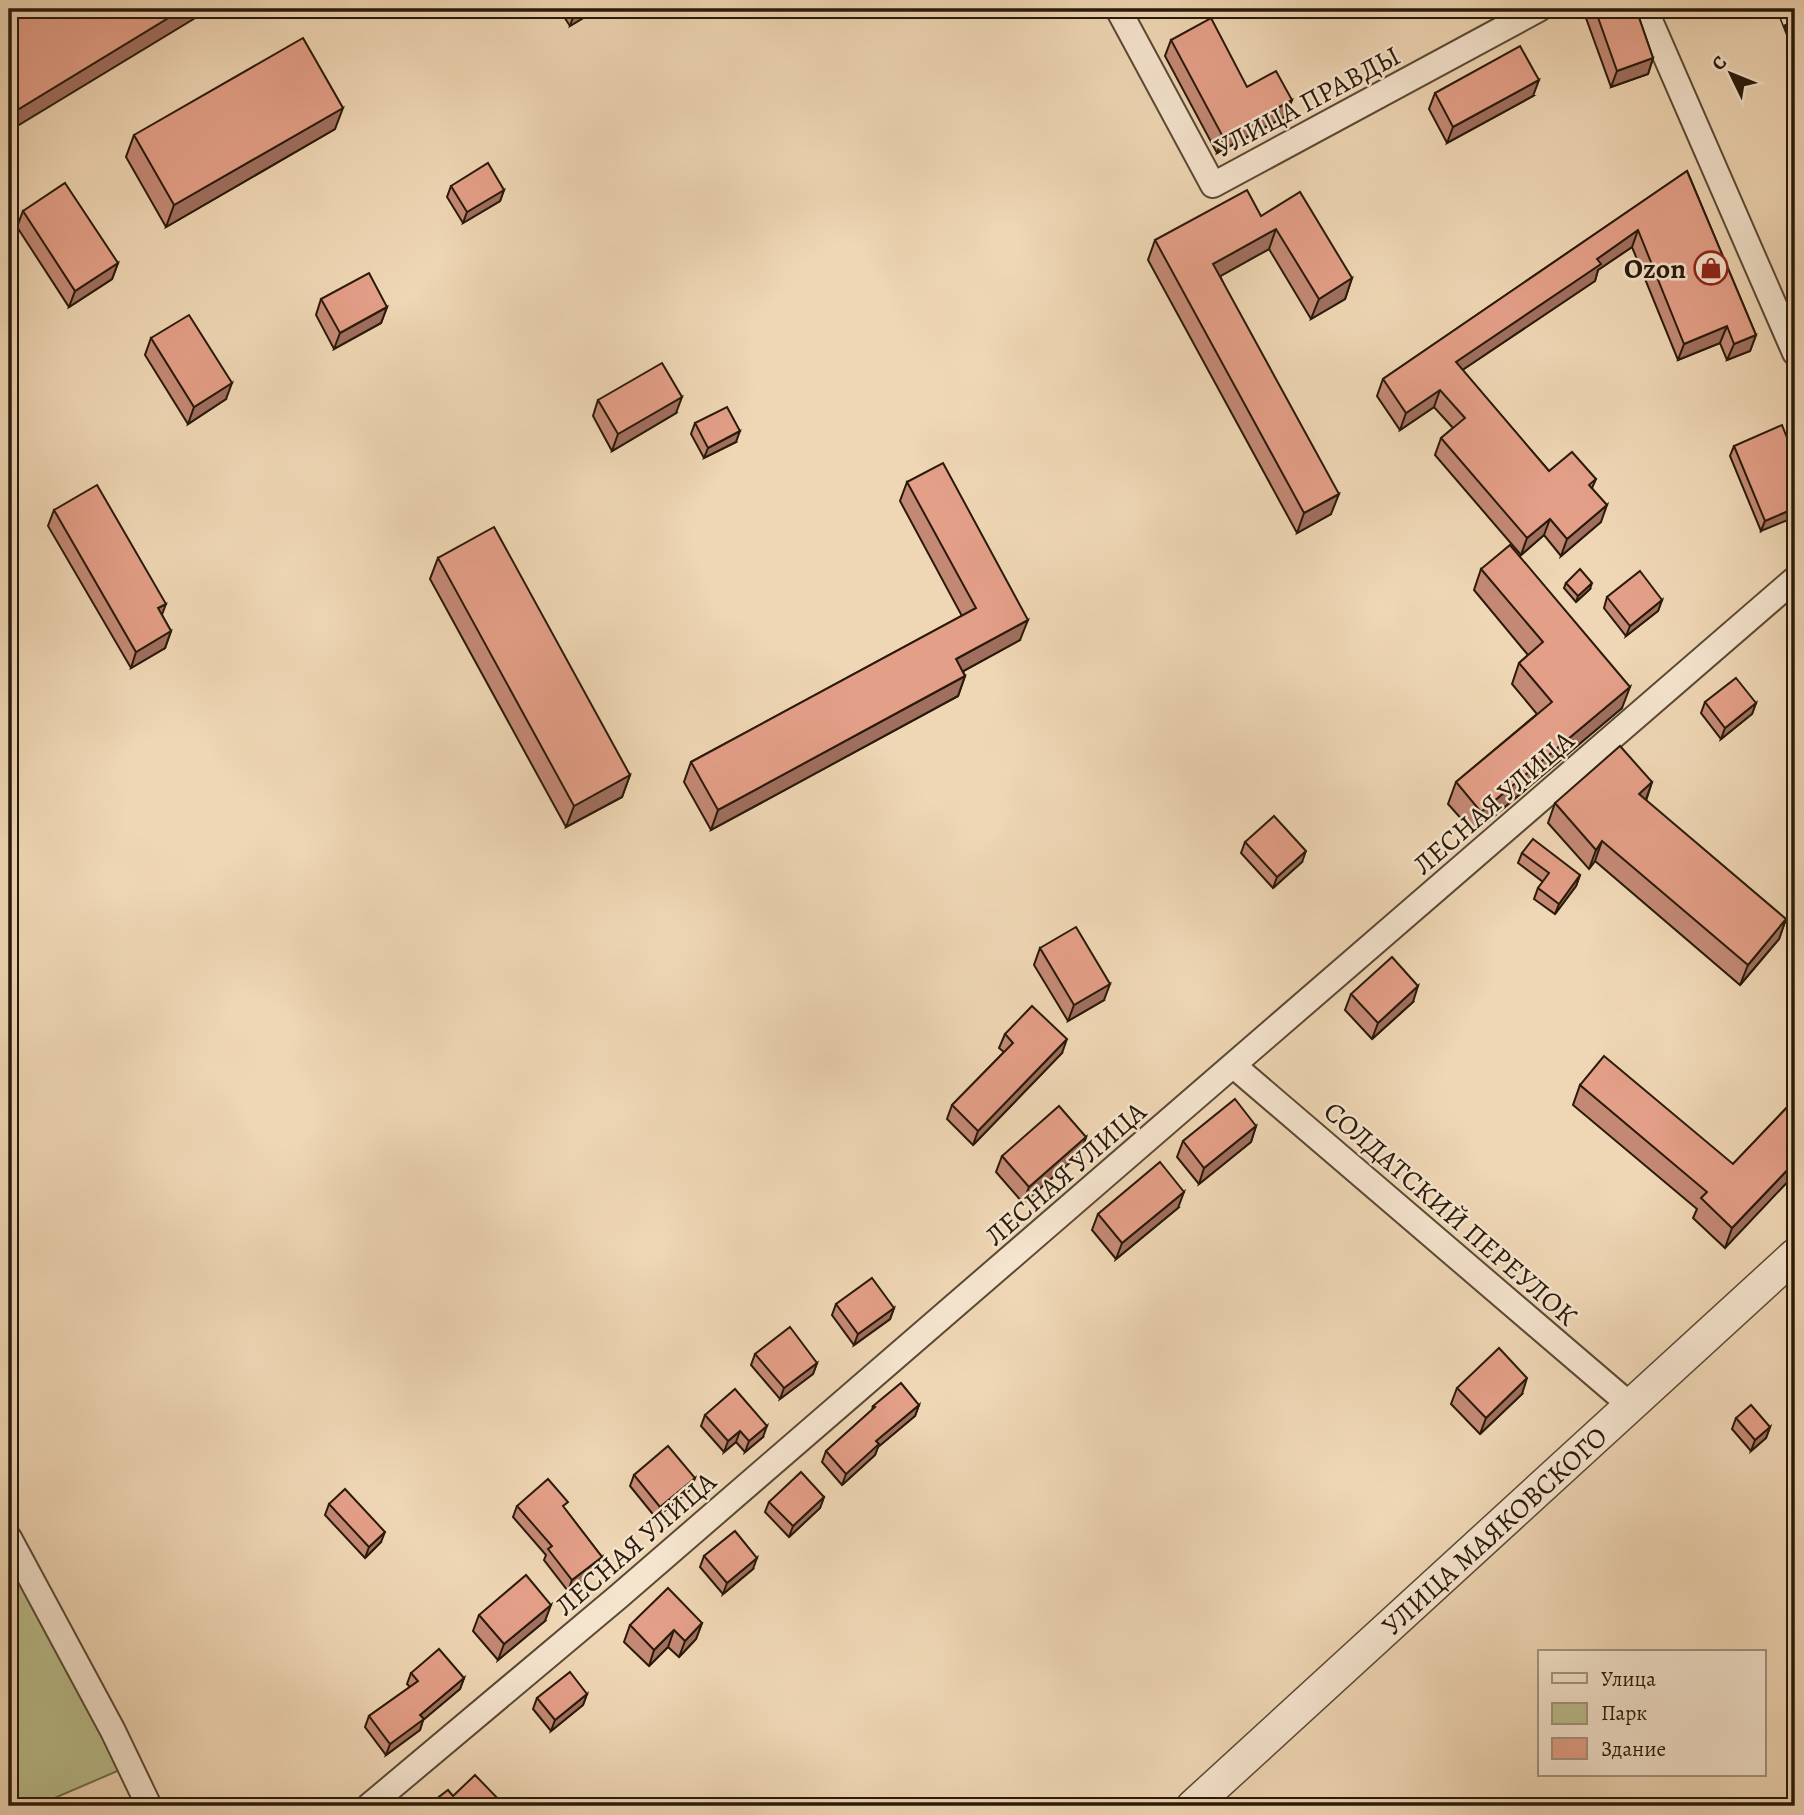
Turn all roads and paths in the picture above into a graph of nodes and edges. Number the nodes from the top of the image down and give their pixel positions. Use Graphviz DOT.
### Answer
graph roads {
  1 [pos="1118,9"];
  2 [pos="1539,9"];
  3 [pos="1645,9"];
  4 [pos="1795,354"];
  5 [pos="1795,579"];
  6 [pos="1234,1066"];
  7 [pos="1795,1255"];
  8 [pos="1630,1405"];
  9 [pos="9,1538"];
  10 [pos="149,1806"];
  11 [pos="369,1806"];
  12 [pos="1193,1806"];
  1 -- 2 [label="street, УЛИЦА ПРАВДЫ"];
  3 -- 4 [label="street"];
  5 -- 6 [label="street, ЛЕСНАЯ УЛИЦА"];
  6 -- 8 [label="street, СОЛДАТСКИЙ ПЕРЕУЛОК"];
  6 -- 11 [label="street, ЛЕСНАЯ УЛИЦА"];
  7 -- 8 [label="street, УЛИЦА МАЯКОВСКОГО"];
  8 -- 12 [label="street, УЛИЦА МАЯКОВСКОГО"];
  9 -- 10 [label="street"];
}
